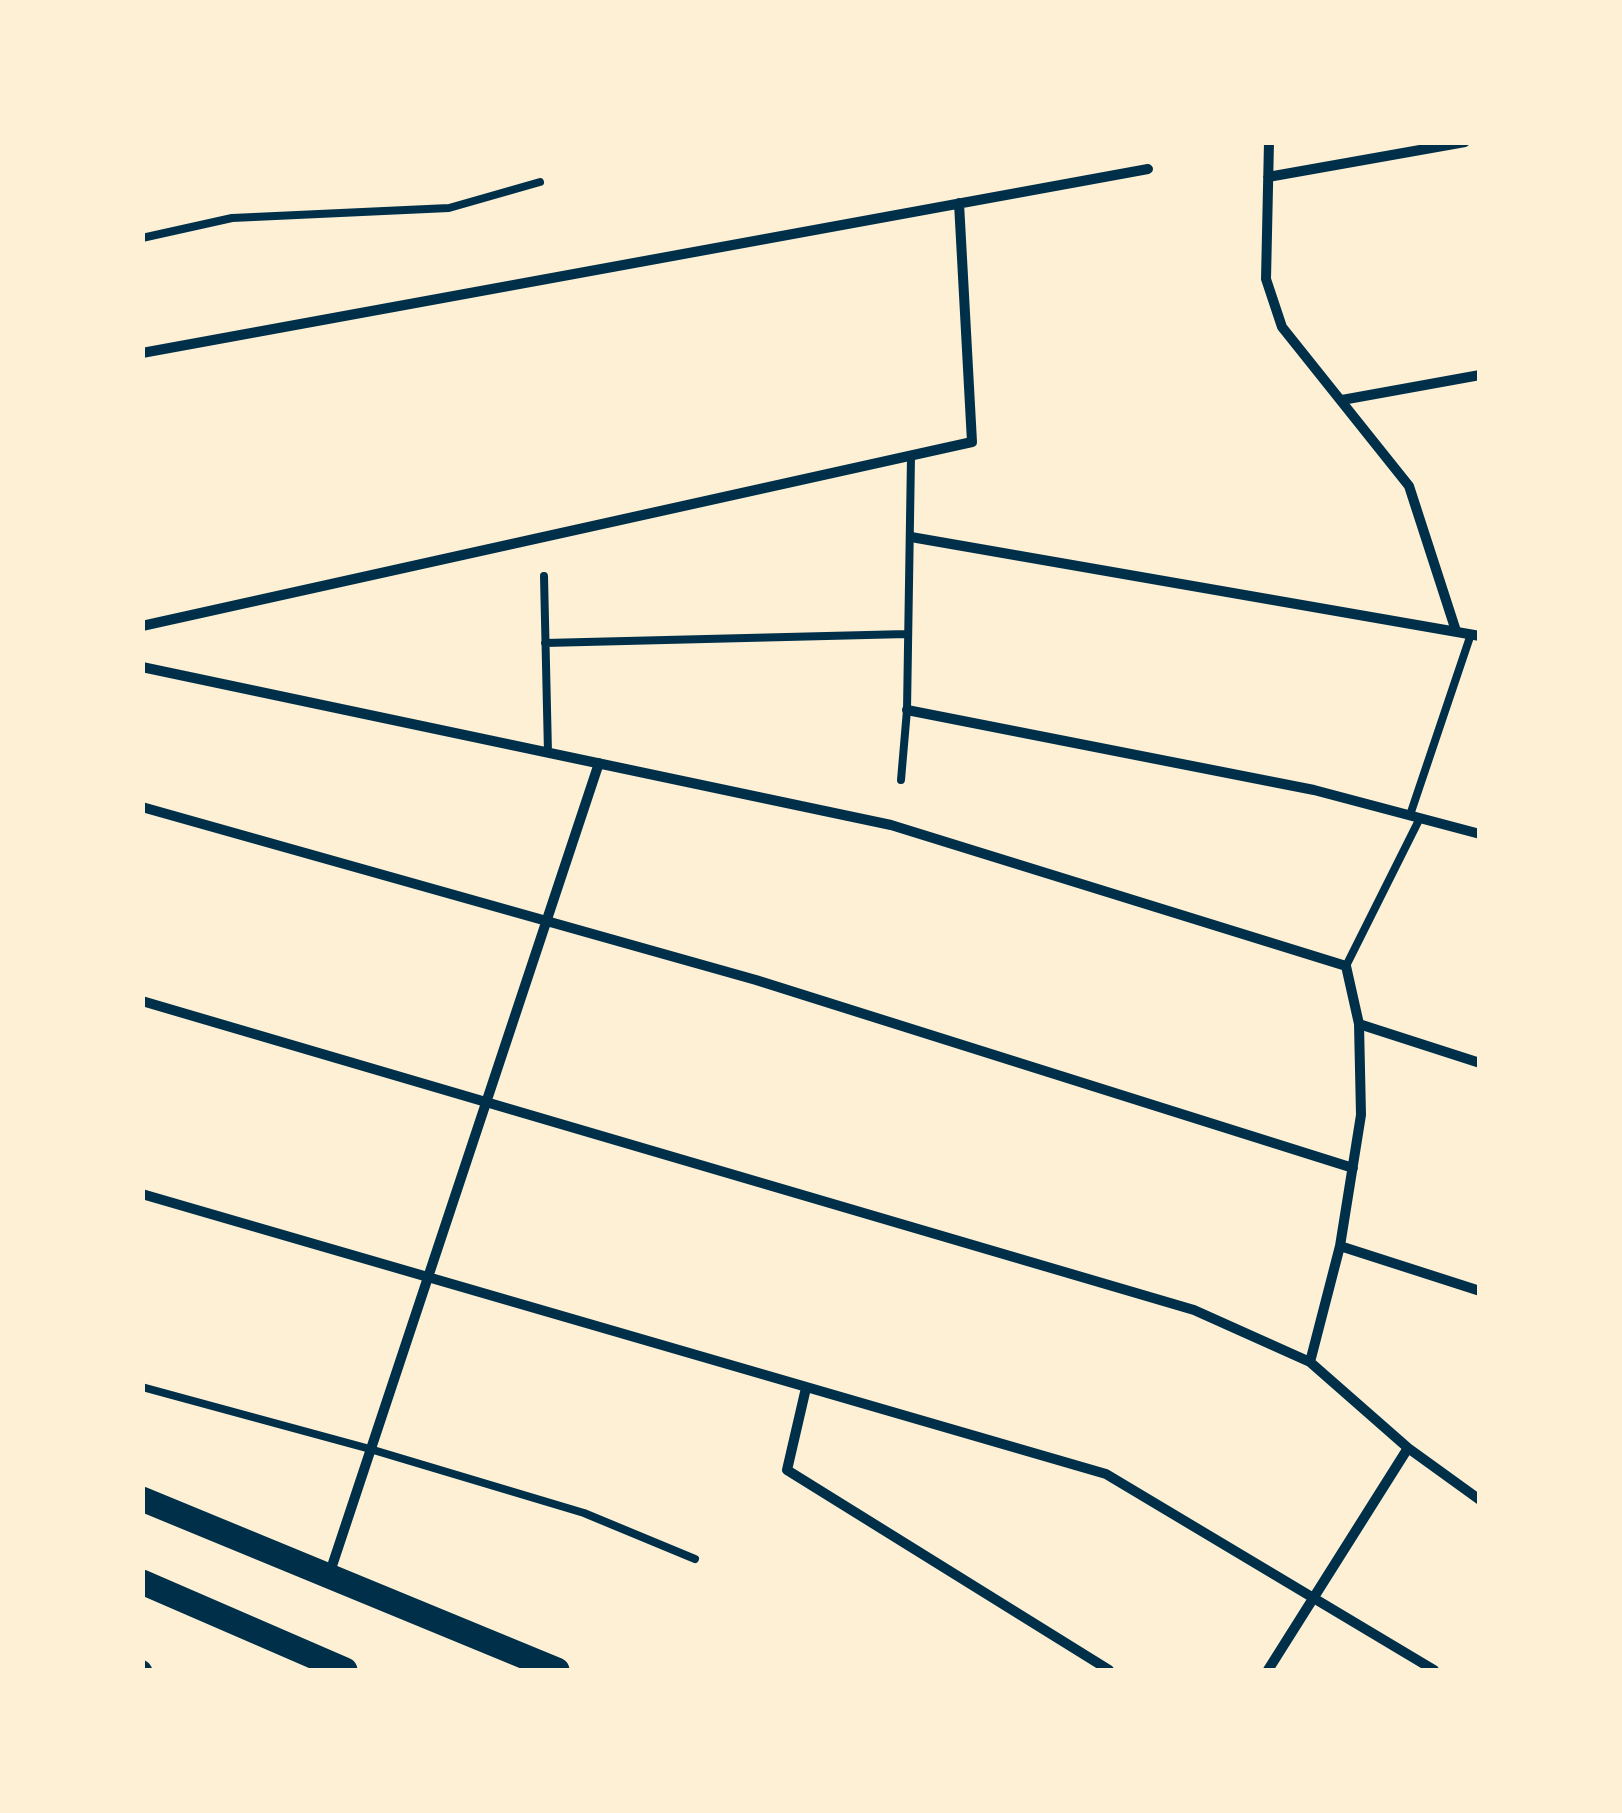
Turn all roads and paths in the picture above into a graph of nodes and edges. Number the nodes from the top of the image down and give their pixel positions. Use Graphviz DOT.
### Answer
graph roads {
  1 [pos="1269,142"];
  2 [pos="1465,142"];
  3 [pos="1148,169"];
  4 [pos="1268,177"];
  5 [pos="540,182"];
  6 [pos="958,203"];
  7 [pos="142,238"];
  8 [pos="142,353"];
  9 [pos="1480,375"];
  10 [pos="1342,400"];
  11 [pos="910,457"];
  12 [pos="911,537"];
  13 [pos="544,576"];
  14 [pos="142,626"];
  15 [pos="1456,631"];
  16 [pos="907,634"];
  17 [pos="1475,635"];
  18 [pos="545,643"];
  19 [pos="142,667"];
  20 [pos="907,710"];
  21 [pos="548,753"];
  22 [pos="599,763"];
  23 [pos="902,780"];
  24 [pos="142,807"];
  25 [pos="1416,817"];
  26 [pos="1480,834"];
  27 [pos="546,924"];
  28 [pos="1346,966"];
  29 [pos="142,1001"];
  30 [pos="1359,1024"];
  31 [pos="1480,1063"];
  32 [pos="486,1102"];
  33 [pos="1353,1168"];
  34 [pos="142,1194"];
  35 [pos="1340,1246"];
  36 [pos="426,1274"];
  37 [pos="1480,1290"];
  38 [pos="1310,1362"];
  39 [pos="142,1387"];
  40 [pos="806,1388"];
  41 [pos="1408,1448"];
  42 [pos="370,1449"];
  43 [pos="142,1499"];
  44 [pos="1480,1500"];
  45 [pos="695,1560"];
  46 [pos="328,1576"];
  47 [pos="142,1582"];
  48 [pos="1313,1598"];
  49 [pos="345,1670"];
  50 [pos="557,1670"];
  51 [pos="1109,1670"];
  52 [pos="1268,1670"];
  53 [pos="1434,1670"];
  1 -- 4 [label="street"];
  2 -- 4 [label="street"];
  3 -- 6 [label="street"];
  4 -- 10 [label="street"];
  5 -- 7 [label="lane"];
  6 -- 8 [label="street"];
  6 -- 11 [label="street"];
  9 -- 10 [label="street"];
  10 -- 15 [label="street"];
  11 -- 12 [label="lane"];
  11 -- 14 [label="street"];
  12 -- 15 [label="street"];
  12 -- 16 [label="lane"];
  13 -- 18 [label="lane"];
  15 -- 17 [label="street"];
  16 -- 18 [label="lane"];
  16 -- 20 [label="lane"];
  17 -- 25 [label="lane"];
  18 -- 21 [label="lane"];
  19 -- 21 [label="street"];
  20 -- 23 [label="lane"];
  20 -- 25 [label="street"];
  21 -- 22 [label="street"];
  22 -- 27 [label="street"];
  22 -- 28 [label="street"];
  24 -- 27 [label="street"];
  25 -- 26 [label="street"];
  25 -- 28 [label="lane"];
  27 -- 32 [label="street"];
  27 -- 33 [label="street"];
  28 -- 30 [label="street"];
  29 -- 32 [label="street"];
  30 -- 31 [label="street"];
  30 -- 33 [label="street"];
  32 -- 36 [label="street"];
  32 -- 38 [label="street"];
  33 -- 35 [label="street"];
  34 -- 36 [label="street"];
  35 -- 37 [label="street"];
  35 -- 38 [label="street"];
  36 -- 40 [label="street"];
  36 -- 42 [label="street"];
  38 -- 41 [label="street"];
  39 -- 42 [label="lane"];
  40 -- 48 [label="street"];
  40 -- 51 [label="street"];
  41 -- 44 [label="street"];
  41 -- 48 [label="street"];
  42 -- 45 [label="lane"];
  42 -- 46 [label="street"];
  43 -- 46 [label="main road"];
  46 -- 50 [label="main road"];
  47 -- 49 [label="main road"];
  48 -- 52 [label="street"];
  48 -- 53 [label="street"];
}
